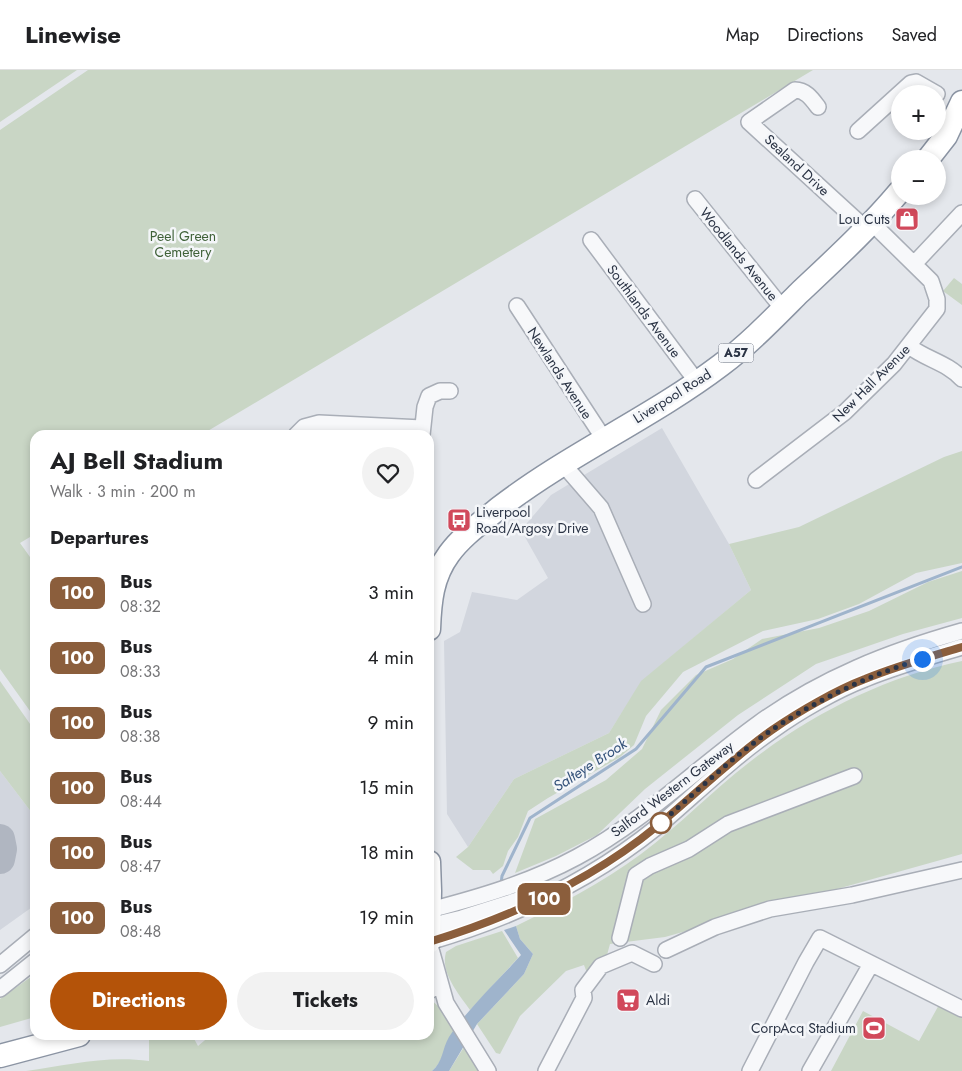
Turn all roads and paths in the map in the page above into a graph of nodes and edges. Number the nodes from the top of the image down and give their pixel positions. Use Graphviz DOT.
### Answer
graph roads {
  1 [pos="909,85"];
  2 [pos="921,85"];
  3 [pos="946,98"];
  4 [pos="891,101"];
  5 [pos="961,106"];
  6 [pos="818,107"];
  7 [pos="858,131"];
  8 [pos="935,150"];
  9 [pos="695,199"];
  10 [pos="891,201"];
  11 [pos="962,213"];
  12 [pos="869,226"];
  13 [pos="591,240"];
  14 [pos="914,264"];
  15 [pos="516,306"];
  16 [pos="783,309"];
  17 [pos="909,346"];
  18 [pos="962,379"];
  19 [pos="697,382"];
  20 [pos="450,391"];
  21 [pos="301,430"];
  22 [pos="409,430"];
  23 [pos="422,430"];
  24 [pos="604,439"];
  25 [pos="563,464"];
  26 [pos="756,480"];
  27 [pos="434,578"];
  28 [pos="643,604"];
  29 [pos="962,632"];
  30 [pos="962,647"];
  31 [pos="854,776"];
  32 [pos="962,870"];
  33 [pos="494,914"];
  34 [pos="434,916"];
  35 [pos="434,919"];
  36 [pos="620,938"];
  37 [pos="434,940"];
  38 [pos="30,941"];
  39 [pos="22,948"];
  40 [pos="666,950"];
  41 [pos="30,955"];
  42 [pos="434,963"];
  43 [pos="30,964"];
  44 [pos="654,964"];
  45 [pos="871,964"];
  46 [pos="0,965"];
  47 [pos="0,989"];
  48 [pos="434,992"];
  49 [pos="446,1003"];
  50 [pos="962,1009"];
  51 [pos="30,1032"];
  52 [pos="60,1040"];
  53 [pos="0,1041"];
  54 [pos="0,1056"];
  55 [pos="485,1064"];
  56 [pos="546,1071"];
  57 [pos="750,1071"];
  58 [pos="810,1071"];
  1 -- 2 [label="street"];
  3 -- 5 [label="street"];
  4 -- 7 [label="street"];
  5 -- 8 [label="highway"];
  6 -- 12 [label="street, Sealand Drive"];
  9 -- 16 [label="street, Woodlands Avenue"];
  10 -- 12 [label="highway, Liverpool Road / A57"];
  11 -- 14 [label="street"];
  12 -- 14 [label="street, New Hall Avenue"];
  12 -- 16 [label="highway, Liverpool Road / A57"];
  13 -- 19 [label="street, Southlands Avenue"];
  14 -- 17 [label="street, New Hall Avenue"];
  15 -- 24 [label="street, Newlands Avenue"];
  16 -- 19 [label="highway, Liverpool Road / A57"];
  17 -- 18 [label="street"];
  17 -- 26 [label="street, New Hall Avenue"];
  19 -- 24 [label="highway, Liverpool Road / A57"];
  20 -- 23 [label="street"];
  21 -- 22 [label="street"];
  24 -- 25 [label="highway, Liverpool Road / A57"];
  25 -- 27 [label="highway, Liverpool Road / A57"];
  25 -- 28 [label="street"];
  29 -- 34 [label="street, Salford Western Gateway"];
  30 -- 33 [label="street, Salford Western Gateway"];
  31 -- 36 [label="street"];
  32 -- 40 [label="street"];
  33 -- 35 [label="street"];
  33 -- 37 [label="street, Salford Western Gateway"];
  38 -- 39 [label="street"];
  39 -- 41 [label="street"];
  39 -- 46 [label="street"];
  42 -- 49 [label="street"];
  43 -- 47 [label="street"];
  44 -- 56 [label="street"];
  45 -- 50 [label="street"];
  45 -- 57 [label="street"];
  45 -- 58 [label="street"];
  48 -- 49 [label="street"];
  49 -- 55 [label="street"];
  51 -- 53 [label="highway"];
  52 -- 54 [label="highway"];
}
